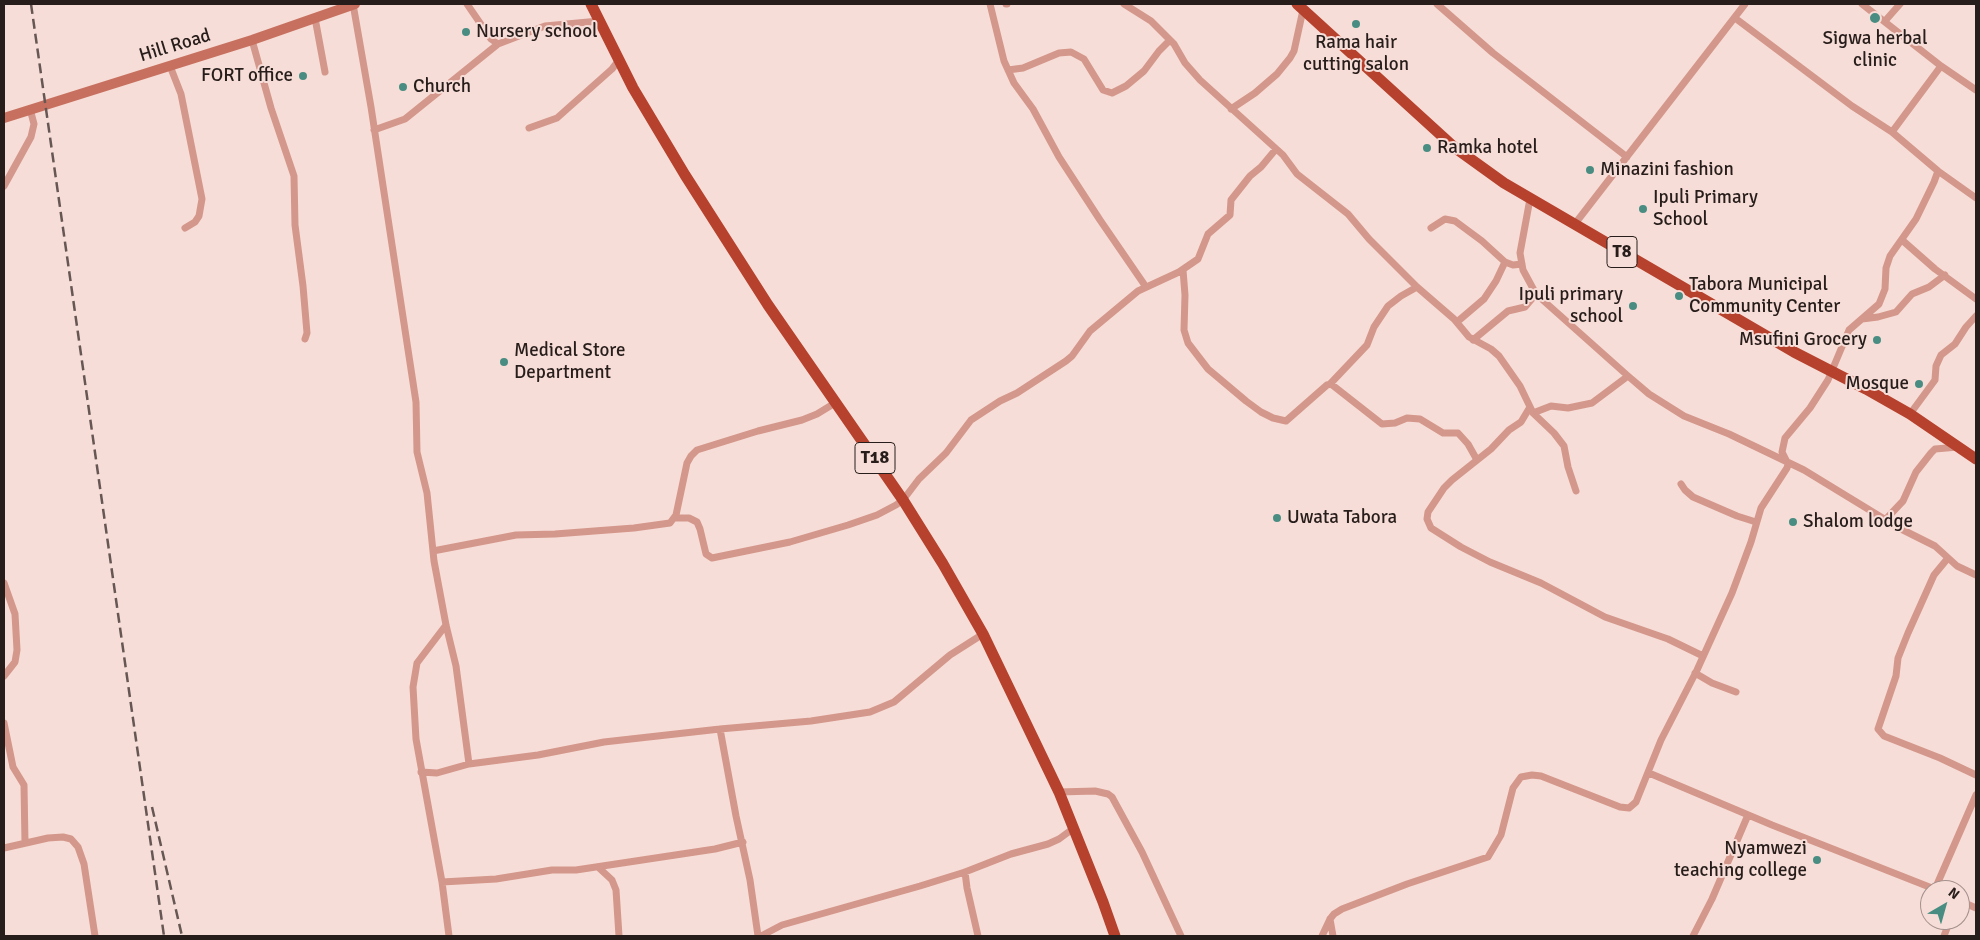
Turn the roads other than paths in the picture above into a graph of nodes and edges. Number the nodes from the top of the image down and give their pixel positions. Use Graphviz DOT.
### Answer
graph roads {
  1 [pos="354,4"];
  2 [pos="467,4"];
  3 [pos="591,4"];
  4 [pos="990,4"];
  5 [pos="1124,4"];
  6 [pos="1437,4"];
  7 [pos="1745,4"];
  8 [pos="1862,4"];
  9 [pos="1900,4"];
  10 [pos="1300,7"];
  11 [pos="315,18"];
  12 [pos="1734,18"];
  13 [pos="599,21"];
  14 [pos="1885,21"];
  15 [pos="252,40"];
  16 [pos="1170,40"];
  17 [pos="498,44"];
  18 [pos="619,60"];
  19 [pos="170,66"];
  20 [pos="1941,66"];
  21 [pos="1008,70"];
  22 [pos="326,72"];
  23 [pos="1976,90"];
  24 [pos="1231,108"];
  25 [pos="30,109"];
  26 [pos="4,118"];
  27 [pos="530,128"];
  28 [pos="374,130"];
  29 [pos="1892,132"];
  30 [pos="1276,149"];
  31 [pos="1627,157"];
  32 [pos="1938,171"];
  33 [pos="4,186"];
  34 [pos="1976,198"];
  35 [pos="1530,199"];
  36 [pos="1574,225"];
  37 [pos="185,228"];
  38 [pos="1431,228"];
  39 [pos="1902,240"];
  40 [pos="1505,262"];
  41 [pos="1522,264"];
  42 [pos="1183,270"];
  43 [pos="1945,276"];
  44 [pos="1146,286"];
  45 [pos="1417,287"];
  46 [pos="1536,294"];
  47 [pos="1976,299"];
  48 [pos="1976,316"];
  49 [pos="1860,320"];
  50 [pos="1457,322"];
  51 [pos="305,339"];
  52 [pos="1473,340"];
  53 [pos="1833,372"];
  54 [pos="1628,376"];
  55 [pos="1330,384"];
  56 [pos="835,403"];
  57 [pos="1532,410"];
  58 [pos="1910,414"];
  59 [pos="1959,446"];
  60 [pos="1976,459"];
  61 [pos="1477,460"];
  62 [pos="1786,461"];
  63 [pos="1681,484"];
  64 [pos="1576,491"];
  65 [pos="903,500"];
  66 [pos="675,518"];
  67 [pos="1886,519"];
  68 [pos="1756,522"];
  69 [pos="433,551"];
  70 [pos="1948,558"];
  71 [pos="1976,575"];
  72 [pos="4,583"];
  73 [pos="446,625"];
  74 [pos="984,634"];
  75 [pos="1702,656"];
  76 [pos="1695,673"];
  77 [pos="4,676"];
  78 [pos="1736,692"];
  79 [pos="4,724"];
  80 [pos="720,729"];
  81 [pos="470,764"];
  82 [pos="422,772"];
  83 [pos="437,773"];
  84 [pos="1649,773"];
  85 [pos="1976,775"];
  86 [pos="424,786"];
  87 [pos="1059,792"];
  88 [pos="1976,795"];
  89 [pos="1748,815"];
  90 [pos="1074,828"];
  91 [pos="743,842"];
  92 [pos="25,843"];
  93 [pos="4,848"];
  94 [pos="598,866"];
  95 [pos="965,872"];
  96 [pos="1940,880"];
  97 [pos="442,882"];
  98 [pos="1920,883"];
  99 [pos="1330,919"];
  100 [pos="96,936"];
  101 [pos="449,936"];
  102 [pos="619,936"];
  103 [pos="760,936"];
  104 [pos="978,936"];
  105 [pos="1115,936"];
  106 [pos="1181,936"];
  107 [pos="1322,936"];
  108 [pos="1333,936"];
  109 [pos="1693,936"];
  1 -- 11 [label="main road, Hill Road"];
  1 -- 28 [label="street"];
  2 -- 17 [label="street"];
  3 -- 13 [label="highway, T18"];
  4 -- 21 [label="street"];
  5 -- 16 [label="street"];
  6 -- 31 [label="street"];
  7 -- 12 [label="street"];
  8 -- 14 [label="street"];
  9 -- 14 [label="street"];
  10 -- 24 [label="street"];
  10 -- 35 [label="highway, T8"];
  11 -- 15 [label="main road, Hill Road"];
  11 -- 22 [label="street"];
  12 -- 29 [label="street"];
  12 -- 31 [label="street"];
  13 -- 17 [label="street"];
  13 -- 18 [label="highway, T18"];
  14 -- 20 [label="street"];
  15 -- 19 [label="main road, Hill Road"];
  15 -- 51 [label="street"];
  16 -- 21 [label="street"];
  16 -- 24 [label="street"];
  17 -- 28 [label="street"];
  18 -- 27 [label="street"];
  18 -- 56 [label="highway, T18"];
  19 -- 25 [label="main road, Hill Road"];
  19 -- 37 [label="street"];
  20 -- 23 [label="street"];
  20 -- 29 [label="street"];
  21 -- 44 [label="street"];
  24 -- 30 [label="street"];
  25 -- 26 [label="main road, Hill Road"];
  25 -- 33 [label="street"];
  28 -- 69 [label="street"];
  29 -- 32 [label="street"];
  30 -- 42 [label="street"];
  30 -- 45 [label="street"];
  31 -- 36 [label="street"];
  32 -- 34 [label="street"];
  32 -- 39 [label="street"];
  35 -- 36 [label="highway, T8"];
  35 -- 41 [label="street"];
  36 -- 53 [label="highway, T8"];
  38 -- 40 [label="street"];
  39 -- 43 [label="street"];
  39 -- 49 [label="street"];
  40 -- 41 [label="street"];
  40 -- 50 [label="street"];
  41 -- 46 [label="street"];
  42 -- 44 [label="street"];
  42 -- 55 [label="street"];
  43 -- 47 [label="street"];
  43 -- 49 [label="street"];
  44 -- 65 [label="street"];
  45 -- 50 [label="street"];
  45 -- 55 [label="street"];
  46 -- 52 [label="street"];
  46 -- 54 [label="street"];
  48 -- 58 [label="street"];
  49 -- 53 [label="street"];
  50 -- 52 [label="street"];
  52 -- 57 [label="street"];
  53 -- 58 [label="highway, T8"];
  53 -- 62 [label="street"];
  54 -- 57 [label="street"];
  54 -- 62 [label="street"];
  55 -- 61 [label="street"];
  56 -- 65 [label="highway, T18"];
  56 -- 66 [label="street"];
  57 -- 61 [label="street"];
  57 -- 64 [label="street"];
  58 -- 59 [label="highway, T8"];
  59 -- 60 [label="highway, T8"];
  59 -- 67 [label="street"];
  61 -- 75 [label="street"];
  62 -- 67 [label="street"];
  62 -- 68 [label="street"];
  63 -- 68 [label="street"];
  65 -- 66 [label="street"];
  65 -- 74 [label="highway, T18"];
  66 -- 69 [label="street"];
  67 -- 70 [label="street"];
  68 -- 75 [label="street"];
  69 -- 73 [label="street"];
  70 -- 71 [label="street"];
  70 -- 85 [label="street"];
  72 -- 77 [label="street"];
  73 -- 81 [label="street"];
  73 -- 82 [label="street"];
  74 -- 80 [label="street"];
  74 -- 87 [label="highway, T18"];
  75 -- 76 [label="street"];
  76 -- 78 [label="street"];
  76 -- 84 [label="street"];
  79 -- 92 [label="street"];
  80 -- 81 [label="street"];
  80 -- 91 [label="street"];
  81 -- 83 [label="street"];
  82 -- 83 [label="street"];
  82 -- 86 [label="street"];
  83 -- 86 [label="street"];
  84 -- 89 [label="street"];
  84 -- 99 [label="street"];
  86 -- 97 [label="street"];
  87 -- 90 [label="highway, T18"];
  87 -- 106 [label="street"];
  88 -- 96 [label="street"];
  89 -- 98 [label="street"];
  89 -- 109 [label="street"];
  90 -- 95 [label="street"];
  90 -- 105 [label="highway, T18"];
  91 -- 94 [label="street"];
  91 -- 103 [label="street"];
  92 -- 93 [label="street"];
  92 -- 100 [label="street"];
  94 -- 97 [label="street"];
  94 -- 102 [label="street"];
  95 -- 103 [label="street"];
  95 -- 104 [label="street"];
  97 -- 101 [label="street"];
  99 -- 107 [label="street"];
  99 -- 108 [label="street"];
}
